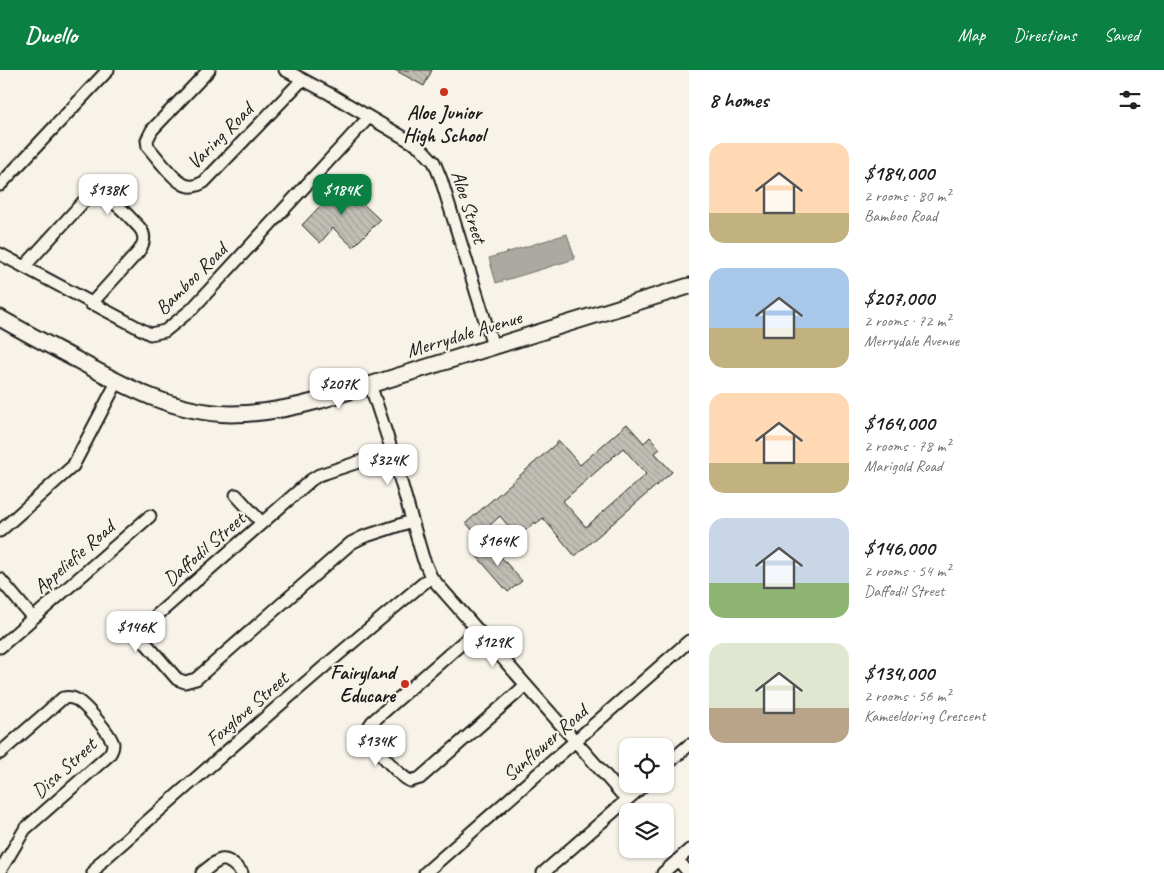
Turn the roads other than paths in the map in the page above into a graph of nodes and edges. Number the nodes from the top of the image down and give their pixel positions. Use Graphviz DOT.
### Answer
graph roads {
  1 [pos="108,70"];
  2 [pos="209,70"];
  3 [pos="284,70"];
  4 [pos="302,80"];
  5 [pos="369,117"];
  6 [pos="0,185"];
  7 [pos="0,254"];
  8 [pos="24,267"];
  9 [pos="689,286"];
  10 [pos="91,304"];
  11 [pos="0,318"];
  12 [pos="492,346"];
  13 [pos="118,382"];
  14 [pos="370,384"];
  15 [pos="392,451"];
  16 [pos="236,494"];
  17 [pos="150,516"];
  18 [pos="412,521"];
  19 [pos="262,523"];
  20 [pos="0,531"];
  21 [pos="431,576"];
  22 [pos="0,579"];
  23 [pos="33,618"];
  24 [pos="477,630"];
  25 [pos="689,641"];
  26 [pos="0,647"];
  27 [pos="526,685"];
  28 [pos="576,742"];
  29 [pos="689,745"];
  30 [pos="0,753"];
  31 [pos="674,758"];
  32 [pos="635,793"];
  33 [pos="627,800"];
  34 [pos="689,850"];
  35 [pos="678,860"];
  36 [pos="0,871"];
  37 [pos="93,873"];
  38 [pos="202,873"];
  39 [pos="242,873"];
  40 [pos="425,873"];
  41 [pos="543,873"];
  42 [pos="663,873"];
  43 [pos="689,873"];
  1 -- 6 [label="street"];
  2 -- 4 [label="street, Varing Road"];
  3 -- 4 [label="street, Aloe Street"];
  4 -- 5 [label="street, Aloe Street"];
  5 -- 10 [label="street, Bamboo Road"];
  5 -- 12 [label="street, Aloe Street"];
  7 -- 8 [label="street, Bamboo Road"];
  8 -- 10 [label="street, Bamboo Road"];
  8 -- 10 [label="street"];
  9 -- 12 [label="street, Merrydale Avenue"];
  11 -- 13 [label="street, Merrydale Avenue"];
  12 -- 14 [label="street, Merrydale Avenue"];
  13 -- 14 [label="street, Merrydale Avenue"];
  13 -- 20 [label="street"];
  14 -- 15 [label="street"];
  15 -- 18 [label="street"];
  15 -- 19 [label="street, Daffodil Street"];
  16 -- 19 [label="street"];
  17 -- 23 [label="street, Appeliefie Road"];
  18 -- 19 [label="street, Daffodil Street"];
  18 -- 21 [label="street"];
  21 -- 24 [label="street"];
  21 -- 37 [label="street, Foxglove Street"];
  22 -- 23 [label="street"];
  23 -- 26 [label="street, Appeliefie Road"];
  24 -- 27 [label="street"];
  24 -- 27 [label="street"];
  25 -- 28 [label="street, Sunflower Road"];
  27 -- 28 [label="street"];
  28 -- 33 [label="street"];
  28 -- 40 [label="street, Sunflower Road"];
  29 -- 31 [label="street"];
  30 -- 36 [label="street, Disa Street"];
  32 -- 33 [label="street"];
  33 -- 41 [label="street"];
  34 -- 35 [label="street"];
  35 -- 42 [label="street"];
  35 -- 43 [label="street"];
  38 -- 39 [label="street"];
}
